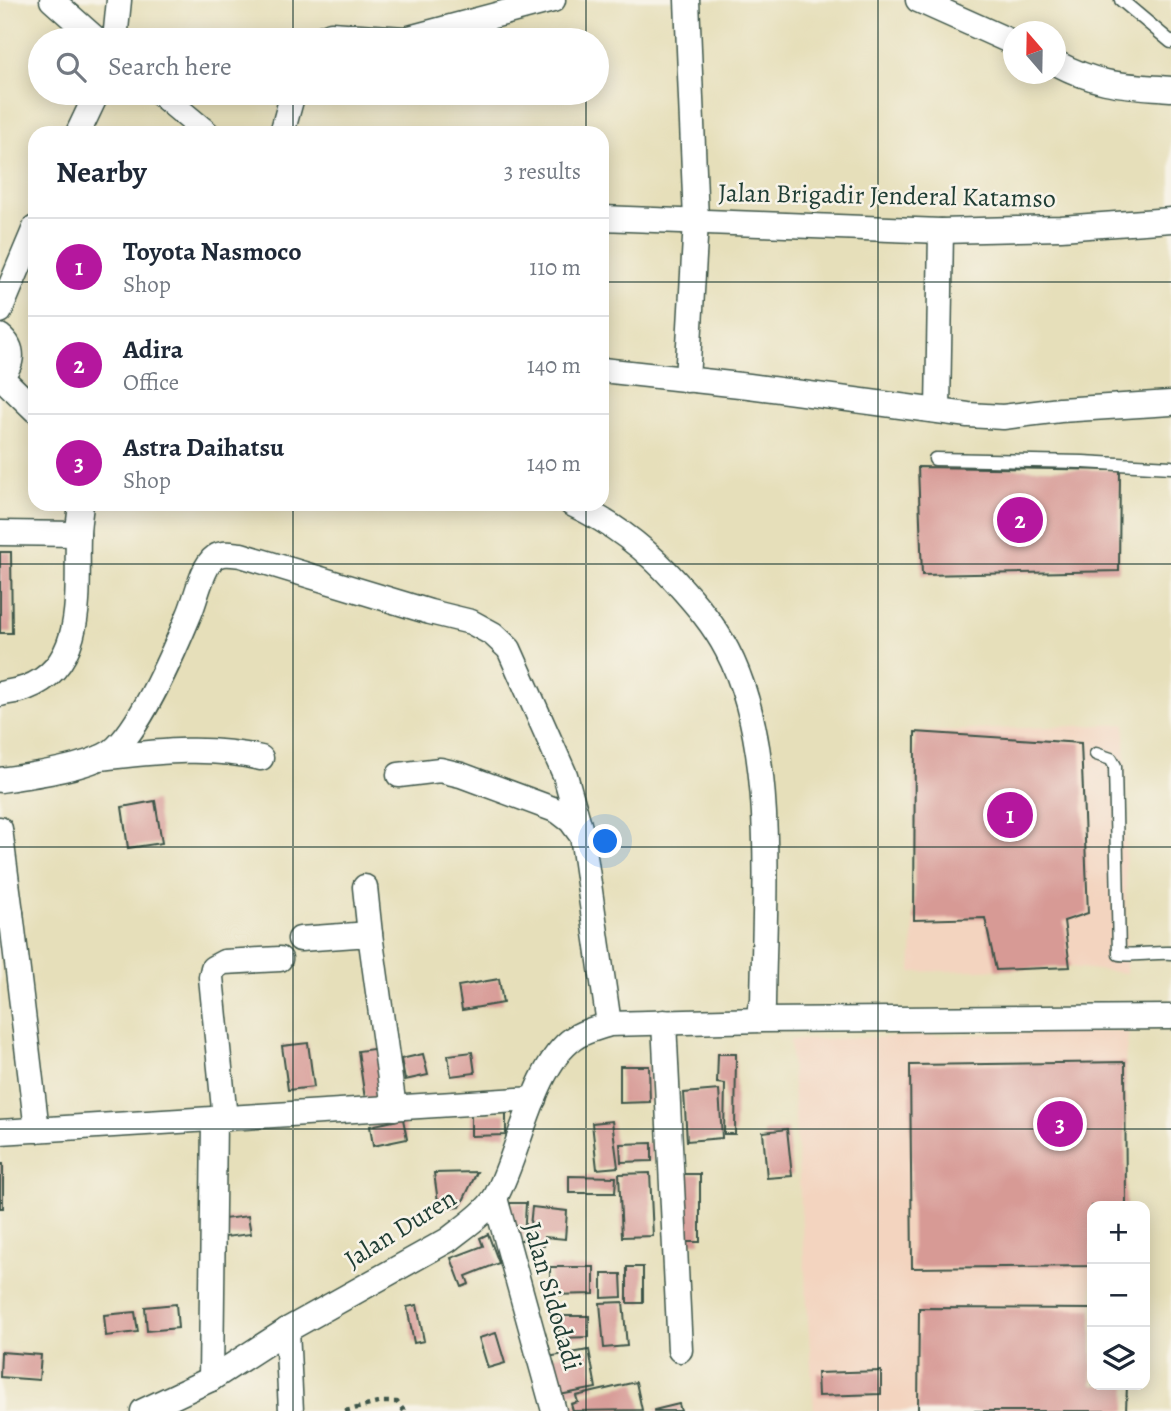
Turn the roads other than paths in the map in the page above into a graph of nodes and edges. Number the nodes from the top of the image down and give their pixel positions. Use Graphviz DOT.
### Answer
graph roads {
  1 [pos="52,0"];
  2 [pos="119,0"];
  3 [pos="553,0"];
  4 [pos="687,0"];
  5 [pos="918,0"];
  6 [pos="1121,0"];
  7 [pos="84,28"];
  8 [pos="116,28"];
  9 [pos="447,28"];
  10 [pos="1003,38"];
  11 [pos="1171,42"];
  12 [pos="1066,67"];
  13 [pos="1171,89"];
  14 [pos="91,105"];
  15 [pos="173,105"];
  16 [pos="290,105"];
  17 [pos="81,126"];
  18 [pos="199,126"];
  19 [pos="284,126"];
  20 [pos="609,218"];
  21 [pos="1171,220"];
  22 [pos="696,221"];
  23 [pos="941,231"];
  24 [pos="28,245"];
  25 [pos="0,311"];
  26 [pos="0,336"];
  27 [pos="609,371"];
  28 [pos="0,376"];
  29 [pos="687,380"];
  30 [pos="28,403"];
  31 [pos="1171,403"];
  32 [pos="938,410"];
  33 [pos="935,459"];
  34 [pos="1171,467"];
  35 [pos="81,511"];
  36 [pos="587,511"];
  37 [pos="0,533"];
  38 [pos="78,534"];
  39 [pos="0,694"];
  40 [pos="1096,754"];
  41 [pos="99,758"];
  42 [pos="261,758"];
  43 [pos="399,775"];
  44 [pos="0,780"];
  45 [pos="0,829"];
  46 [pos="582,835"];
  47 [pos="365,887"];
  48 [pos="6,915"];
  49 [pos="370,934"];
  50 [pos="300,939"];
  51 [pos="1171,953"];
  52 [pos="279,959"];
  53 [pos="762,1014"];
  54 [pos="1171,1017"];
  55 [pos="664,1022"];
  56 [pos="610,1024"];
  57 [pos="534,1099"];
  58 [pos="394,1108"];
  59 [pos="219,1120"];
  60 [pos="37,1130"];
  61 [pos="0,1132"];
  62 [pos="495,1198"];
  63 [pos="287,1330"];
  64 [pos="680,1350"];
  65 [pos="211,1379"];
  66 [pos="143,1411"];
  67 [pos="291,1411"];
  68 [pos="554,1411"];
  1 -- 7 [label="street"];
  2 -- 8 [label="street"];
  3 -- 9 [label="street"];
  4 -- 22 [label="street"];
  5 -- 10 [label="street"];
  6 -- 11 [label="lane"];
  12 -- 13 [label="street"];
  14 -- 17 [label="street"];
  15 -- 18 [label="street"];
  16 -- 19 [label="street"];
  20 -- 22 [label="street, Jalan Brigadir Jenderal Katamso"];
  21 -- 23 [label="street, Jalan Brigadir Jenderal Katamso"];
  22 -- 23 [label="street, Jalan Brigadir Jenderal Katamso"];
  22 -- 29 [label="street"];
  23 -- 32 [label="street"];
  24 -- 25 [label="street"];
  26 -- 28 [label="street"];
  27 -- 29 [label="street"];
  28 -- 30 [label="street"];
  29 -- 32 [label="street"];
  31 -- 32 [label="street"];
  33 -- 34 [label="lane"];
  35 -- 38 [label="street"];
  36 -- 53 [label="street"];
  37 -- 38 [label="street"];
  38 -- 39 [label="street"];
  40 -- 51 [label="lane"];
  41 -- 42 [label="street"];
  41 -- 44 [label="street"];
  41 -- 46 [label="street"];
  43 -- 46 [label="street"];
  45 -- 48 [label="street"];
  46 -- 56 [label="street"];
  47 -- 49 [label="street"];
  48 -- 60 [label="street"];
  49 -- 50 [label="street"];
  49 -- 58 [label="street"];
  52 -- 59 [label="street"];
  53 -- 54 [label="street, Jalan Duren"];
  53 -- 55 [label="street, Jalan Duren"];
  55 -- 56 [label="street, Jalan Duren"];
  55 -- 64 [label="street"];
  56 -- 57 [label="street, Jalan Duren"];
  57 -- 58 [label="street"];
  57 -- 62 [label="street, Jalan Duren"];
  58 -- 59 [label="street"];
  59 -- 60 [label="street"];
  59 -- 65 [label="street"];
  60 -- 61 [label="street"];
  62 -- 63 [label="street, Jalan Duren"];
  62 -- 68 [label="street, Jalan Sidodadi"];
  63 -- 65 [label="street, Jalan Duren"];
  63 -- 67 [label="street"];
  65 -- 66 [label="street, Jalan Duren"];
}
